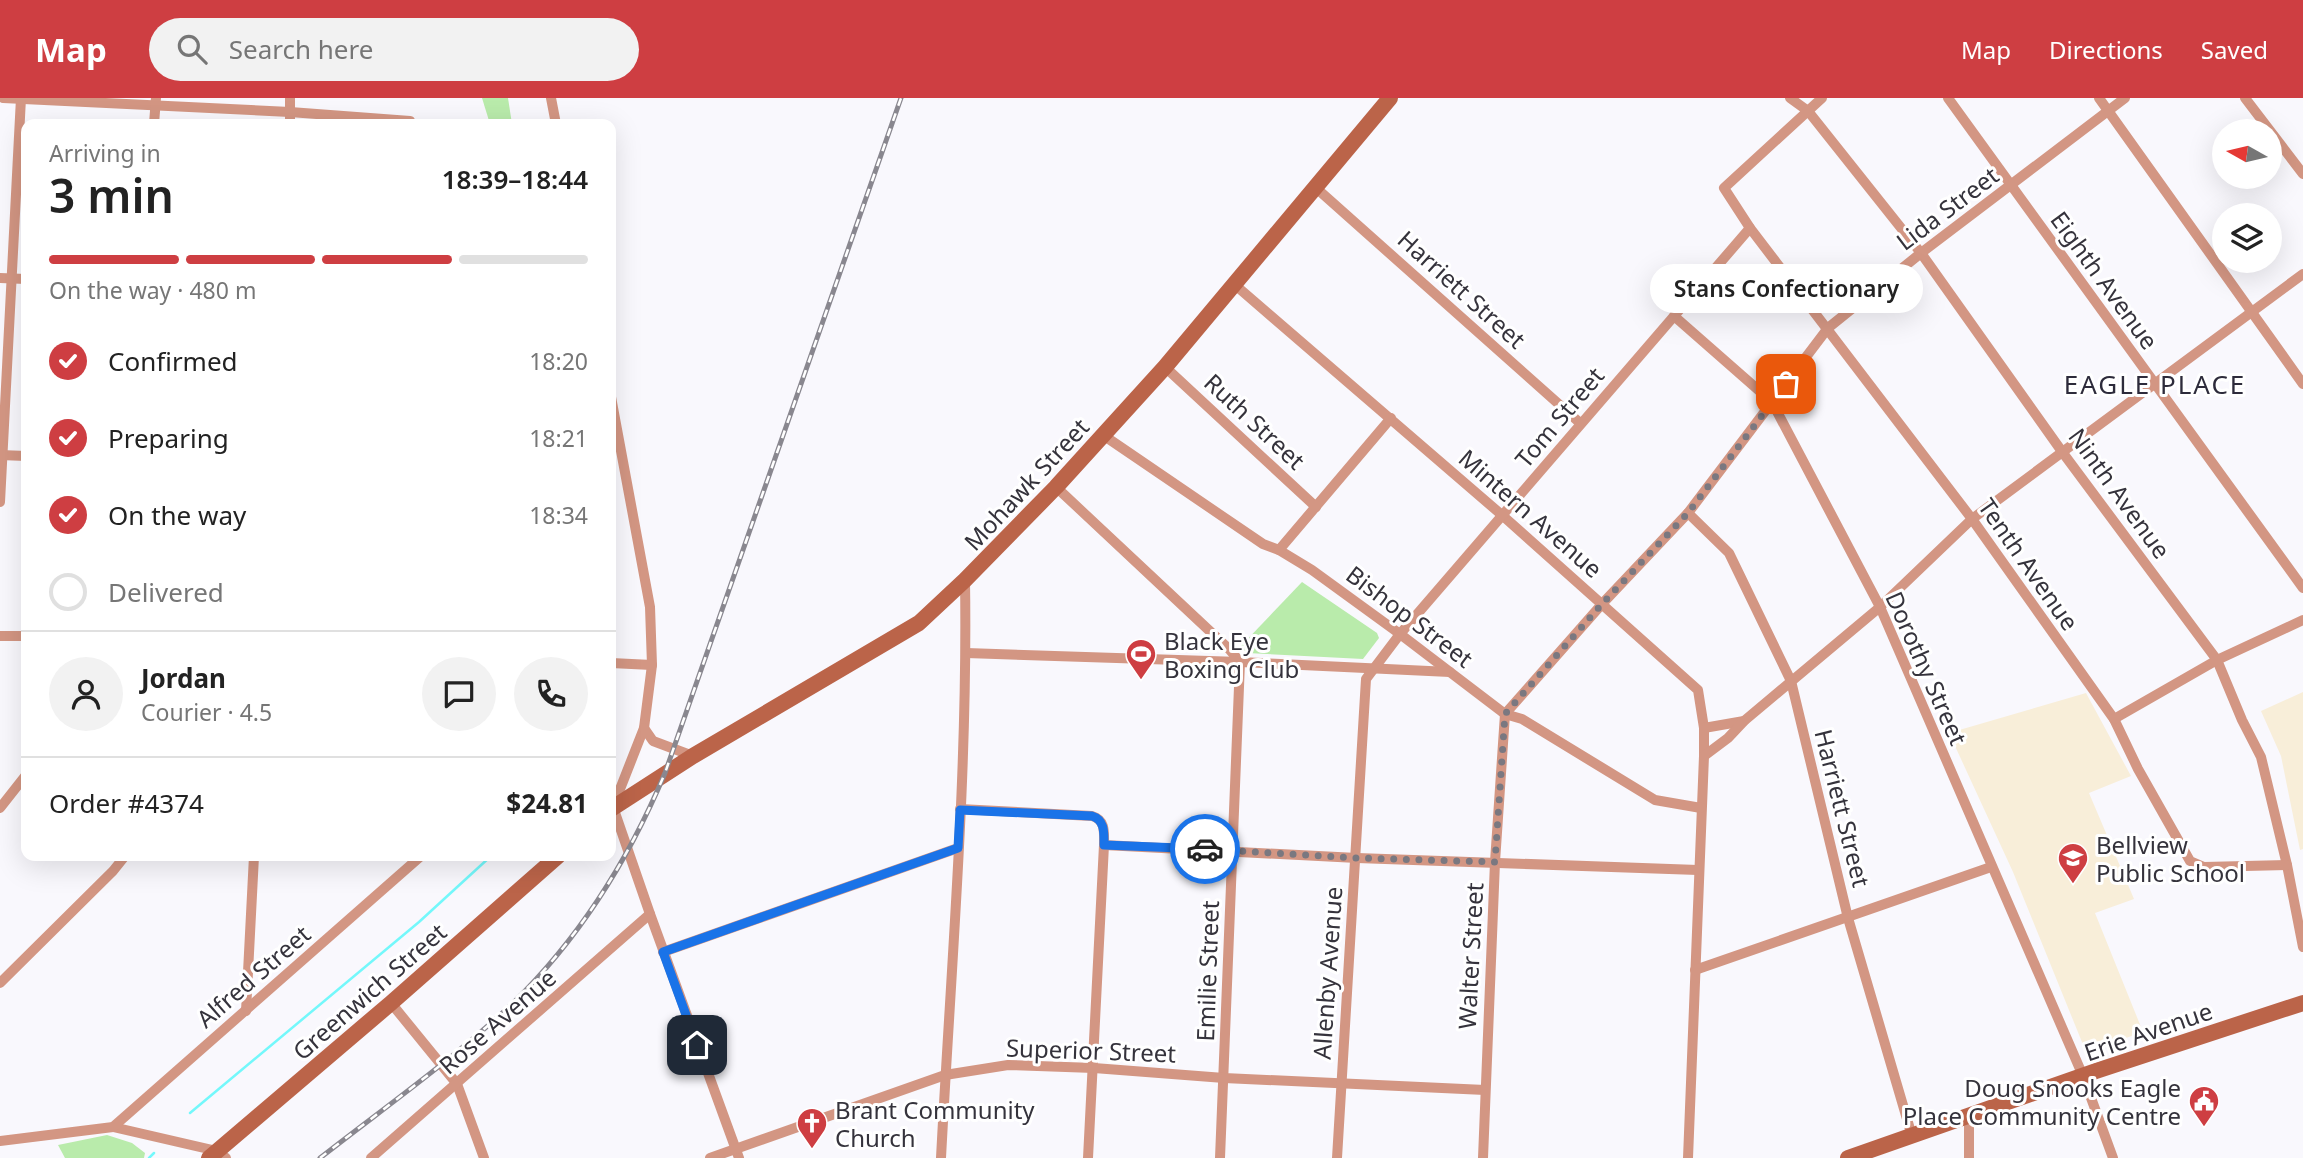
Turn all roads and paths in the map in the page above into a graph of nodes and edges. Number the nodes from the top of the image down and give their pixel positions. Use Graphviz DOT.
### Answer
graph roads {
  1 [pos="3,98"];
  2 [pos="21,98"];
  3 [pos="290,98"];
  4 [pos="551,98"];
  5 [pos="1390,98"];
  6 [pos="1790,98"];
  7 [pos="1822,98"];
  8 [pos="1948,98"];
  9 [pos="2099,98"];
  10 [pos="2125,98"];
  11 [pos="2245,98"];
  12 [pos="156,102"];
  13 [pos="2109,110"];
  14 [pos="1808,111"];
  15 [pos="290,118"];
  16 [pos="314,119"];
  17 [pos="555,119"];
  18 [pos="2303,174"];
  19 [pos="2010,186"];
  20 [pos="1315,187"];
  21 [pos="1750,228"];
  22 [pos="1921,253"];
  23 [pos="2303,274"];
  24 [pos="6,278"];
  25 [pos="1234,284"];
  26 [pos="2251,312"];
  27 [pos="1674,316"];
  28 [pos="1828,328"];
  29 [pos="1165,367"];
  30 [pos="2155,383"];
  31 [pos="2303,384"];
  32 [pos="1772,402"];
  33 [pos="1391,418"];
  34 [pos="1580,423"];
  35 [pos="616,424"];
  36 [pos="1103,435"];
  37 [pos="2063,453"];
  38 [pos="1,455"];
  39 [pos="21,456"];
  40 [pos="1056,487"];
  41 [pos="0,502"];
  42 [pos="1315,507"];
  43 [pos="1688,513"];
  44 [pos="1503,516"];
  45 [pos="1972,519"];
  46 [pos="1279,550"];
  47 [pos="965,580"];
  48 [pos="2303,588"];
  49 [pos="1602,604"];
  50 [pos="1880,607"];
  51 [pos="2303,620"];
  52 [pos="1400,634"];
  53 [pos="0,636"];
  54 [pos="21,636"];
  55 [pos="966,653"];
  56 [pos="2217,660"];
  57 [pos="1240,662"];
  58 [pos="616,663"];
  59 [pos="647,665"];
  60 [pos="1374,667"];
  61 [pos="1450,672"];
  62 [pos="1791,681"];
  63 [pos="1505,714"];
  64 [pos="2114,719"];
  65 [pos="1744,721"];
  66 [pos="644,727"];
  67 [pos="1704,728"];
  68 [pos="693,755"];
  69 [pos="1704,756"];
  70 [pos="21,781"];
  71 [pos="616,798"];
  72 [pos="616,805"];
  73 [pos="0,808"];
  74 [pos="1701,808"];
  75 [pos="960,810"];
  76 [pos="616,819"];
  77 [pos="1104,845"];
  78 [pos="958,848"];
  79 [pos="1233,850"];
  80 [pos="1357,858"];
  81 [pos="121,861"];
  82 [pos="254,861"];
  83 [pos="415,861"];
  84 [pos="552,861"];
  85 [pos="1495,862"];
  86 [pos="2287,865"];
  87 [pos="1991,867"];
  88 [pos="1698,870"];
  89 [pos="650,914"];
  90 [pos="1848,918"];
  91 [pos="2303,947"];
  92 [pos="663,952"];
  93 [pos="1695,970"];
  94 [pos="0,983"];
  95 [pos="391,1003"];
  96 [pos="2303,1003"];
  97 [pos="246,1011"];
  98 [pos="1094,1068"];
  99 [pos="945,1075"];
  100 [pos="2083,1076"];
  101 [pos="1224,1078"];
  102 [pos="1340,1083"];
  103 [pos="457,1084"];
  104 [pos="1485,1090"];
  105 [pos="1969,1116"];
  106 [pos="113,1127"];
  107 [pos="1912,1136"];
  108 [pos="0,1141"];
  109 [pos="737,1153"];
  110 [pos="217,1156"];
  111 [pos="1853,1157"];
  112 [pos="371,1158"];
  113 [pos="484,1158"];
  114 [pos="710,1158"];
  115 [pos="941,1158"];
  116 [pos="1088,1158"];
  117 [pos="1220,1158"];
  118 [pos="1336,1158"];
  119 [pos="1483,1158"];
  120 [pos="1688,1158"];
  121 [pos="1969,1158"];
  122 [pos="2113,1158"];
  1 -- 2 [label="street"];
  2 -- 12 [label="street"];
  2 -- 24 [label="street"];
  3 -- 15 [label="street"];
  4 -- 17 [label="street"];
  5 -- 20 [label="street, Mohawk Street"];
  6 -- 14 [label="street, Ninth Avenue"];
  7 -- 14 [label="street"];
  8 -- 19 [label="street, Eighth Avenue"];
  9 -- 13 [label="street"];
  10 -- 13 [label="street, Lida Street"];
  11 -- 18 [label="street"];
  12 -- 15 [label="street"];
  13 -- 19 [label="street, Lida Street"];
  13 -- 26 [label="street"];
  14 -- 21 [label="street, Tenth Avenue"];
  14 -- 22 [label="street, Ninth Avenue"];
  15 -- 16 [label="street"];
  19 -- 22 [label="street, Lida Street"];
  19 -- 30 [label="street, Eighth Avenue"];
  20 -- 25 [label="street, Mohawk Street"];
  20 -- 34 [label="street, Harriett Street"];
  21 -- 27 [label="street, Tom Street"];
  21 -- 28 [label="street, Tenth Avenue"];
  22 -- 28 [label="street, Lida Street"];
  22 -- 37 [label="street, Ninth Avenue"];
  23 -- 26 [label="street"];
  24 -- 38 [label="street"];
  25 -- 29 [label="street, Mohawk Street"];
  25 -- 33 [label="street, Mintern Avenue"];
  26 -- 30 [label="street"];
  26 -- 31 [label="street"];
  27 -- 32 [label="street, Dorothy Street"];
  27 -- 34 [label="street, Tom Street"];
  28 -- 32 [label="street, Lida Street"];
  28 -- 45 [label="street, Tenth Avenue"];
  29 -- 36 [label="street, Mohawk Street"];
  29 -- 42 [label="street, Ruth Street"];
  30 -- 37 [label="street"];
  30 -- 48 [label="street, Eighth Avenue"];
  32 -- 43 [label="street, Lida Street"];
  32 -- 50 [label="street, Dorothy Street"];
  33 -- 42 [label="street"];
  33 -- 44 [label="street, Mintern Avenue"];
  34 -- 44 [label="street, Tom Street"];
  35 -- 59 [label="street"];
  36 -- 40 [label="street, Mohawk Street"];
  36 -- 46 [label="street, Bishop Street"];
  37 -- 45 [label="street"];
  37 -- 56 [label="street, Ninth Avenue"];
  38 -- 39 [label="street"];
  38 -- 41 [label="street"];
  40 -- 47 [label="street, Mohawk Street"];
  40 -- 57 [label="street"];
  42 -- 46 [label="street"];
  43 -- 49 [label="street, Lida Street"];
  43 -- 62 [label="street, Harriett Street"];
  44 -- 49 [label="street, Mintern Avenue"];
  44 -- 52 [label="street, Tom Street"];
  45 -- 50 [label="street"];
  45 -- 64 [label="street, Tenth Avenue"];
  46 -- 52 [label="street, Bishop Street"];
  47 -- 55 [label="street"];
  47 -- 68 [label="street, Mohawk Street"];
  49 -- 63 [label="street, Lida Street"];
  49 -- 67 [label="street, Mintern Avenue"];
  50 -- 62 [label="street"];
  50 -- 87 [label="street, Dorothy Street"];
  51 -- 56 [label="street"];
  52 -- 60 [label="street, Tom Street"];
  52 -- 61 [label="street, Bishop Street"];
  53 -- 54 [label="street"];
  55 -- 57 [label="street"];
  55 -- 75 [label="street"];
  56 -- 64 [label="street"];
  56 -- 86 [label="street, Ninth Avenue"];
  57 -- 60 [label="street"];
  57 -- 79 [label="street, Emilie Street"];
  58 -- 59 [label="street"];
  59 -- 66 [label="street"];
  60 -- 61 [label="street"];
  60 -- 80 [label="street, Allenby Avenue"];
  61 -- 63 [label="street, Bishop Street"];
  62 -- 65 [label="street"];
  62 -- 90 [label="street, Harriett Street"];
  63 -- 74 [label="street, Bishop Street"];
  63 -- 85 [label="street, Walter Street"];
  64 -- 86 [label="street, Tenth Avenue"];
  65 -- 67 [label="street"];
  65 -- 69 [label="street"];
  66 -- 68 [label="street"];
  66 -- 71 [label="street"];
  67 -- 69 [label="street, Mintern Avenue"];
  68 -- 72 [label="street, Mohawk Street"];
  69 -- 74 [label="street, Mintern Avenue"];
  70 -- 73 [label="street"];
  74 -- 88 [label="street, Mintern Avenue"];
  75 -- 77 [label="street"];
  75 -- 78 [label="street"];
  76 -- 89 [label="street"];
  77 -- 79 [label="street"];
  77 -- 98 [label="street"];
  78 -- 92 [label="street"];
  78 -- 99 [label="street"];
  79 -- 80 [label="street"];
  79 -- 101 [label="street, Emilie Street"];
  80 -- 85 [label="street"];
  80 -- 102 [label="street, Allenby Avenue"];
  81 -- 94 [label="street"];
  82 -- 97 [label="street"];
  83 -- 97 [label="street, Alfred Street"];
  84 -- 95 [label="street, Greenwich Street"];
  85 -- 88 [label="street"];
  85 -- 104 [label="street, Walter Street"];
  86 -- 91 [label="street, Ninth Avenue"];
  87 -- 90 [label="street"];
  87 -- 100 [label="street, Dorothy Street"];
  88 -- 93 [label="street, Mintern Avenue"];
  89 -- 92 [label="street"];
  89 -- 103 [label="street, Rose Avenue"];
  90 -- 93 [label="street"];
  90 -- 107 [label="street, Harriett Street"];
  92 -- 109 [label="street"];
  93 -- 120 [label="street, Mintern Avenue"];
  95 -- 103 [label="street"];
  95 -- 110 [label="street, Greenwich Street"];
  96 -- 100 [label="street, Erie Avenue"];
  97 -- 106 [label="street, Alfred Street"];
  98 -- 99 [label="street, Superior Street"];
  98 -- 101 [label="street, Superior Street"];
  98 -- 116 [label="street"];
  99 -- 109 [label="street, Superior Street"];
  99 -- 115 [label="street"];
  100 -- 105 [label="street, Erie Avenue"];
  100 -- 122 [label="street, Dorothy Street"];
  101 -- 102 [label="street, Superior Street"];
  101 -- 117 [label="street, Emilie Street"];
  102 -- 104 [label="street, Superior Street"];
  102 -- 118 [label="street, Allenby Avenue"];
  103 -- 112 [label="street, Rose Avenue"];
  103 -- 113 [label="street"];
  104 -- 119 [label="street, Walter Street"];
  105 -- 107 [label="street, Erie Avenue"];
  105 -- 121 [label="street"];
  106 -- 108 [label="street"];
  106 -- 110 [label="street"];
  107 -- 111 [label="street, Erie Avenue"];
  109 -- 114 [label="street, Superior Street"];
}
